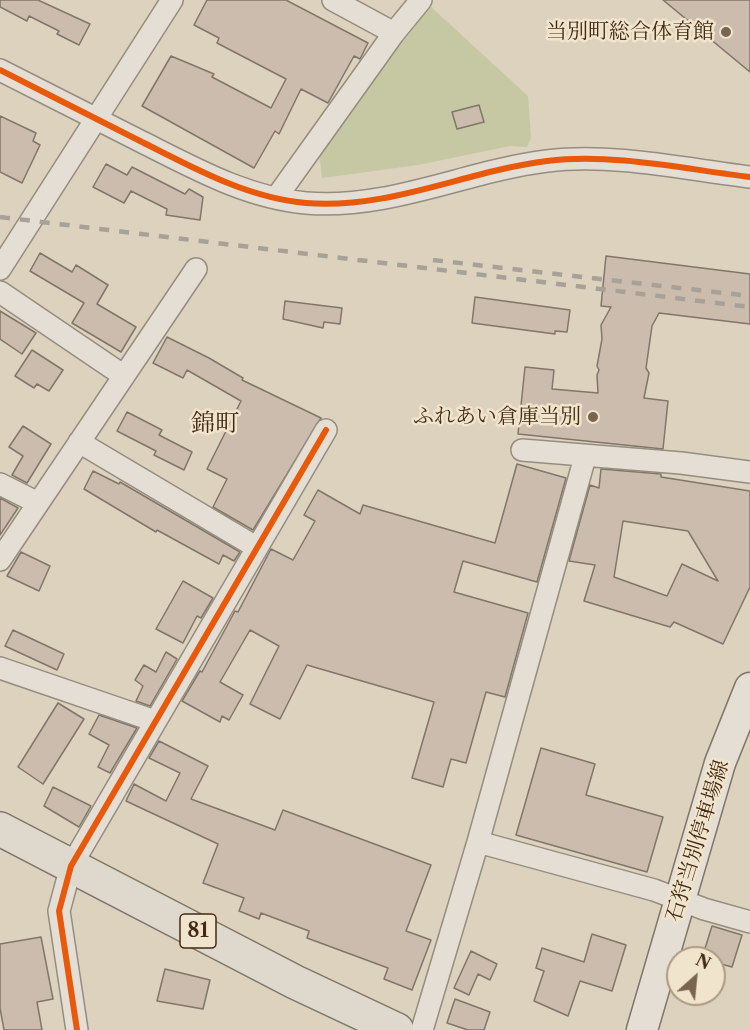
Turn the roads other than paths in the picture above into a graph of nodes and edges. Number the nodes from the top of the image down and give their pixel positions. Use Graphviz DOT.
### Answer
graph roads {
  1 [pos="172,0"];
  2 [pos="333,0"];
  3 [pos="421,0"];
  4 [pos="394,33"];
  5 [pos="0,70"];
  6 [pos="95,118"];
  7 [pos="750,177"];
  8 [pos="276,198"];
  9 [pos="0,269"];
  10 [pos="195,269"];
  11 [pos="0,292"];
  12 [pos="124,376"];
  13 [pos="326,430"];
  14 [pos="79,442"];
  15 [pos="522,450"];
  16 [pos="585,457"];
  17 [pos="750,472"];
  18 [pos="0,484"];
  19 [pos="38,503"];
  20 [pos="255,547"];
  21 [pos="0,560"];
  22 [pos="0,668"];
  23 [pos="750,688"];
  24 [pos="155,721"];
  25 [pos="743,725"];
  26 [pos="0,829"];
  27 [pos="478,842"];
  28 [pos="71,866"];
  29 [pos="679,900"];
  30 [pos="750,922"];
  31 [pos="77,1030"];
  32 [pos="397,1030"];
  33 [pos="422,1030"];
  34 [pos="642,1030"];
  1 -- 6 [label="street"];
  2 -- 4 [label="street"];
  3 -- 4 [label="street"];
  4 -- 8 [label="street"];
  5 -- 6 [label="street"];
  6 -- 8 [label="street"];
  6 -- 9 [label="street"];
  7 -- 8 [label="street"];
  10 -- 12 [label="street"];
  11 -- 12 [label="street"];
  12 -- 14 [label="street"];
  13 -- 20 [label="street"];
  14 -- 19 [label="street"];
  14 -- 20 [label="street"];
  15 -- 16 [label="street"];
  16 -- 17 [label="street"];
  16 -- 27 [label="street"];
  18 -- 19 [label="street"];
  19 -- 21 [label="street"];
  20 -- 24 [label="street"];
  22 -- 24 [label="street"];
  23 -- 25 [label="main road, 石狩当別停車場線"];
  24 -- 28 [label="street"];
  25 -- 29 [label="main road, 石狩当別停車場線"];
  26 -- 28 [label="main road, 81"];
  27 -- 29 [label="street"];
  27 -- 33 [label="street"];
  28 -- 31 [label="street"];
  28 -- 32 [label="main road, 81"];
  29 -- 30 [label="street"];
  29 -- 34 [label="main road, 石狩当別停車場線"];
}
